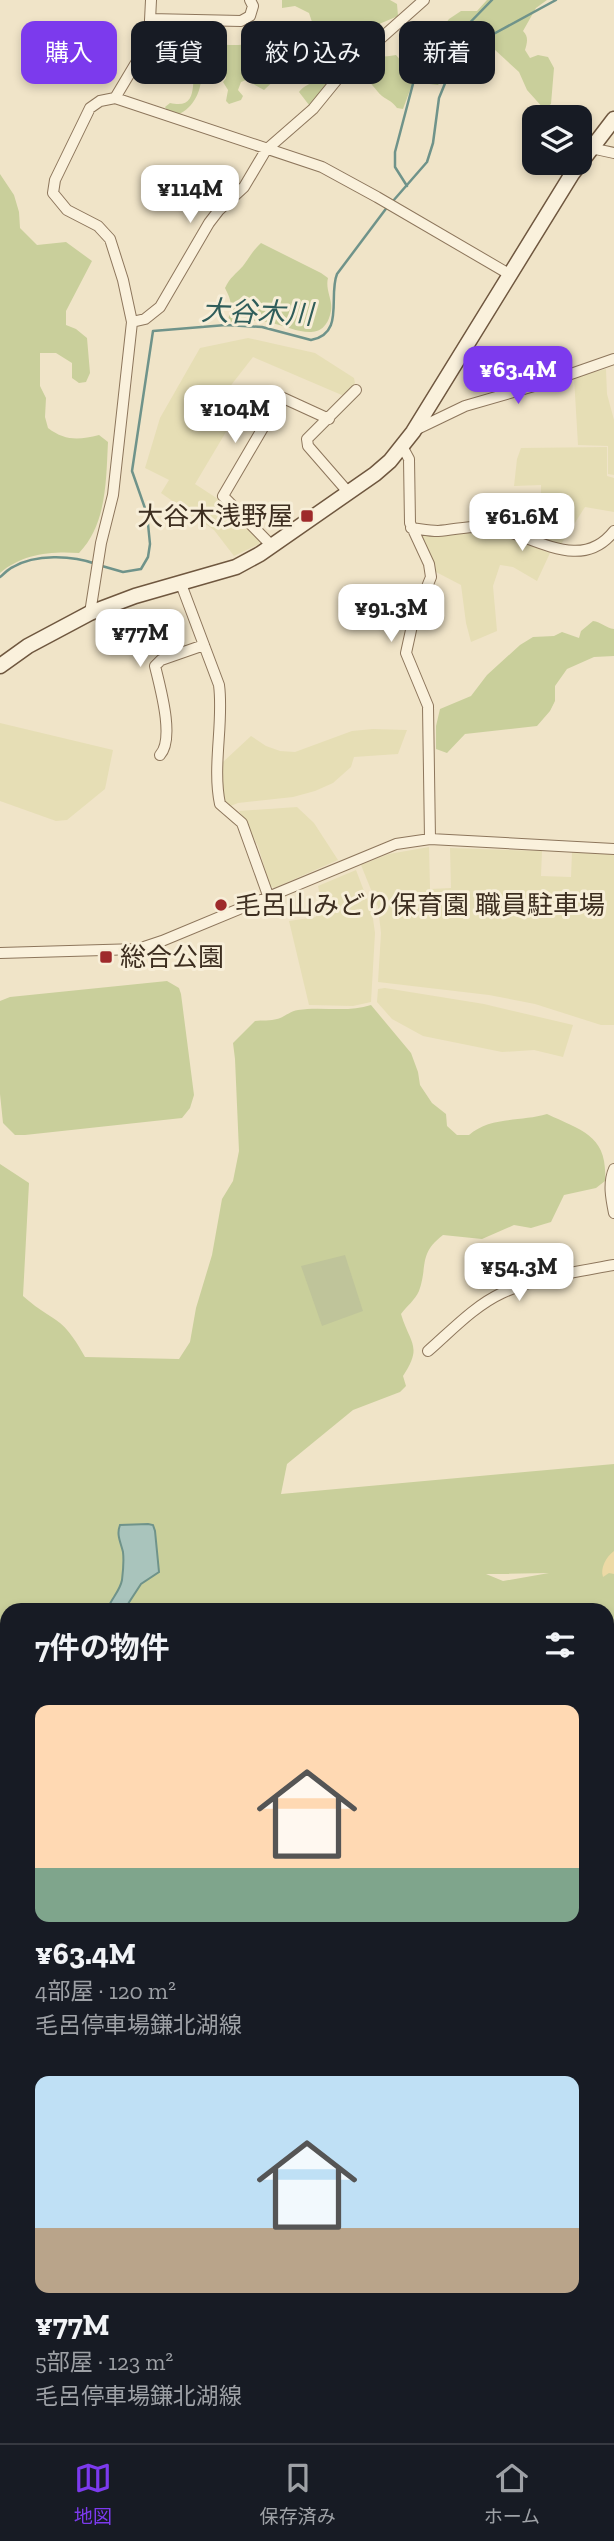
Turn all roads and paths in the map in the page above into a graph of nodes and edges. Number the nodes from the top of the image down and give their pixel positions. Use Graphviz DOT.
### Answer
graph roads {
  1 [pos="151,0"];
  2 [pos="250,0"];
  3 [pos="424,0"];
  4 [pos="150,19"];
  5 [pos="115,98"];
  6 [pos="614,119"];
  7 [pos="592,147"];
  8 [pos="592,148"];
  9 [pos="266,150"];
  10 [pos="614,153"];
  11 [pos="573,175"];
  12 [pos="509,274"];
  13 [pos="132,322"];
  14 [pos="614,359"];
  15 [pos="356,390"];
  16 [pos="329,419"];
  17 [pos="413,432"];
  18 [pos="402,446"];
  19 [pos="348,492"];
  20 [pos="411,528"];
  21 [pos="614,531"];
  22 [pos="271,545"];
  23 [pos="181,584"];
  24 [pos="90,614"];
  25 [pos="204,645"];
  26 [pos="0,666"];
  27 [pos="160,755"];
  28 [pos="430,839"];
  29 [pos="614,849"];
  30 [pos="270,898"];
  31 [pos="0,953"];
  32 [pos="614,1169"];
  33 [pos="614,1213"];
  34 [pos="614,1265"];
  35 [pos="428,1351"];
  1 -- 4 [label="street"];
  2 -- 4 [label="street"];
  3 -- 9 [label="street"];
  4 -- 5 [label="street"];
  5 -- 9 [label="street"];
  5 -- 13 [label="street"];
  6 -- 7 [label="main road"];
  8 -- 10 [label="street"];
  9 -- 12 [label="street"];
  9 -- 13 [label="street"];
  11 -- 12 [label="main road"];
  12 -- 17 [label="main road"];
  13 -- 24 [label="street"];
  14 -- 17 [label="street"];
  15 -- 16 [label="street"];
  16 -- 19 [label="street"];
  16 -- 22 [label="street"];
  17 -- 18 [label="main road"];
  18 -- 19 [label="main road"];
  18 -- 20 [label="street"];
  19 -- 22 [label="main road"];
  20 -- 21 [label="street"];
  20 -- 28 [label="street"];
  22 -- 23 [label="main road"];
  23 -- 24 [label="main road"];
  23 -- 25 [label="street"];
  24 -- 26 [label="main road"];
  25 -- 27 [label="street"];
  25 -- 30 [label="street"];
  28 -- 29 [label="street"];
  28 -- 30 [label="street"];
  30 -- 31 [label="street"];
  32 -- 33 [label="street"];
  34 -- 35 [label="street"];
}
